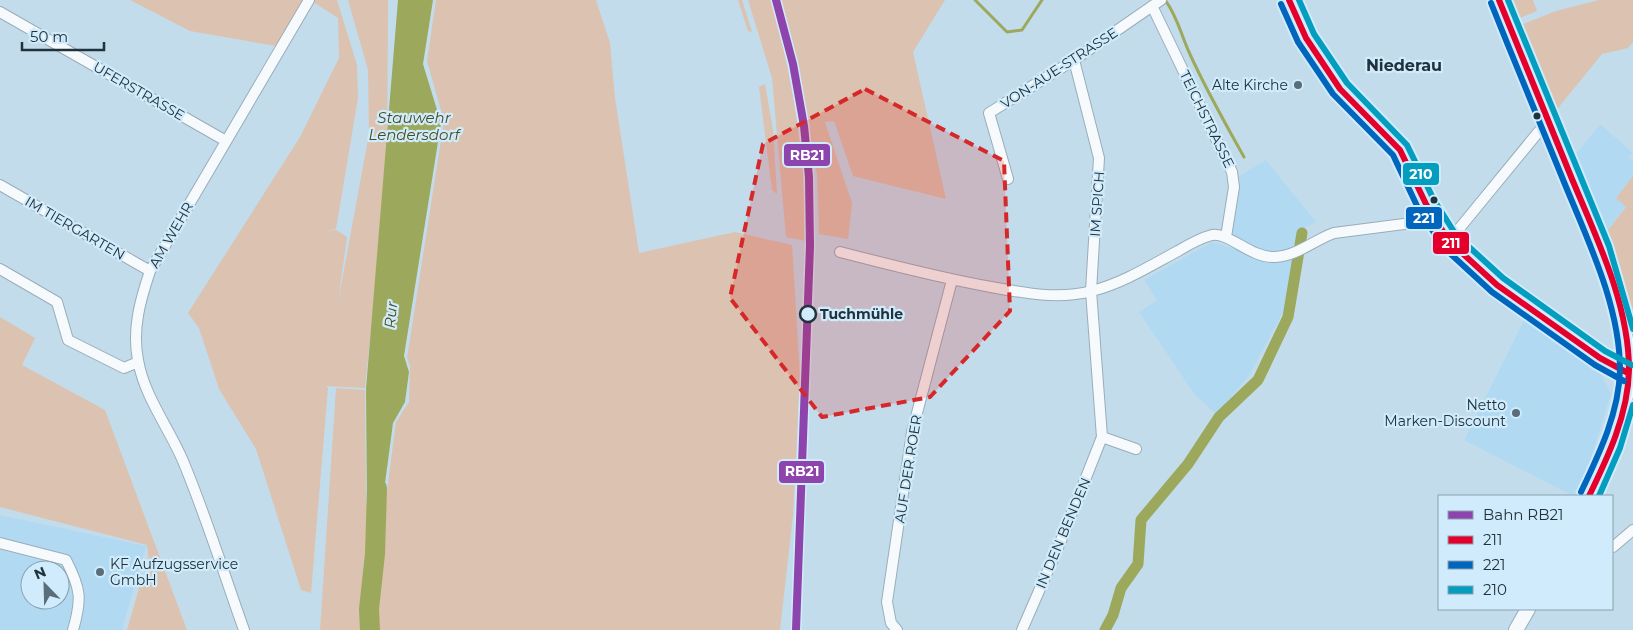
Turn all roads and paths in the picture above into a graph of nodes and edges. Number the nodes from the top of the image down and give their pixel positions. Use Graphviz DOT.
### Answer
graph roads {
  1 [pos="309,0"];
  2 [pos="1289,0"];
  3 [pos="1499,0"];
  4 [pos="1158,3"];
  5 [pos="0,12"];
  6 [pos="1074,60"];
  7 [pos="1549,119"];
  8 [pos="226,141"];
  9 [pos="1008,179"];
  10 [pos="0,185"];
  11 [pos="1435,220"];
  12 [pos="1226,236"];
  13 [pos="1448,241"];
  14 [pos="840,252"];
  15 [pos="0,269"];
  16 [pos="150,271"];
  17 [pos="952,280"];
  18 [pos="1091,291"];
  19 [pos="138,362"];
  20 [pos="1631,374"];
  21 [pos="1102,436"];
  22 [pos="1136,449"];
  23 [pos="1588,495"];
  24 [pos="1633,530"];
  25 [pos="0,543"];
  26 [pos="1613,547"];
  27 [pos="1527,610"];
  28 [pos="1022,629"];
  29 [pos="73,630"];
  30 [pos="244,630"];
  31 [pos="897,630"];
  32 [pos="1516,630"];
  1 -- 8 [label="street, AM WEHR"];
  2 -- 11 [label="street"];
  3 -- 7 [label="main road"];
  4 -- 6 [label="street, VON-AUE-STRASSE"];
  4 -- 12 [label="street, TEICHSTRASSE"];
  5 -- 8 [label="street, UFERSTRASSE"];
  6 -- 9 [label="street, VON-AUE-STRASSE"];
  6 -- 18 [label="street, IM SPICH"];
  7 -- 13 [label="street"];
  7 -- 20 [label="main road"];
  8 -- 16 [label="street, AM WEHR"];
  10 -- 16 [label="street, IM TIERGARTEN"];
  11 -- 12 [label="street"];
  11 -- 13 [label="street"];
  12 -- 18 [label="street"];
  13 -- 20 [label="street"];
  14 -- 17 [label="street"];
  15 -- 19 [label="street"];
  16 -- 19 [label="street, AM WEHR"];
  17 -- 18 [label="street"];
  17 -- 31 [label="street, AUF DER ROER"];
  18 -- 21 [label="street, IN DEN BENDEN"];
  19 -- 30 [label="street, AM WEHR"];
  20 -- 23 [label="main road"];
  21 -- 22 [label="street"];
  21 -- 28 [label="street, IN DEN BENDEN"];
  24 -- 26 [label="street"];
  25 -- 29 [label="street"];
  27 -- 32 [label="main road"];
}
